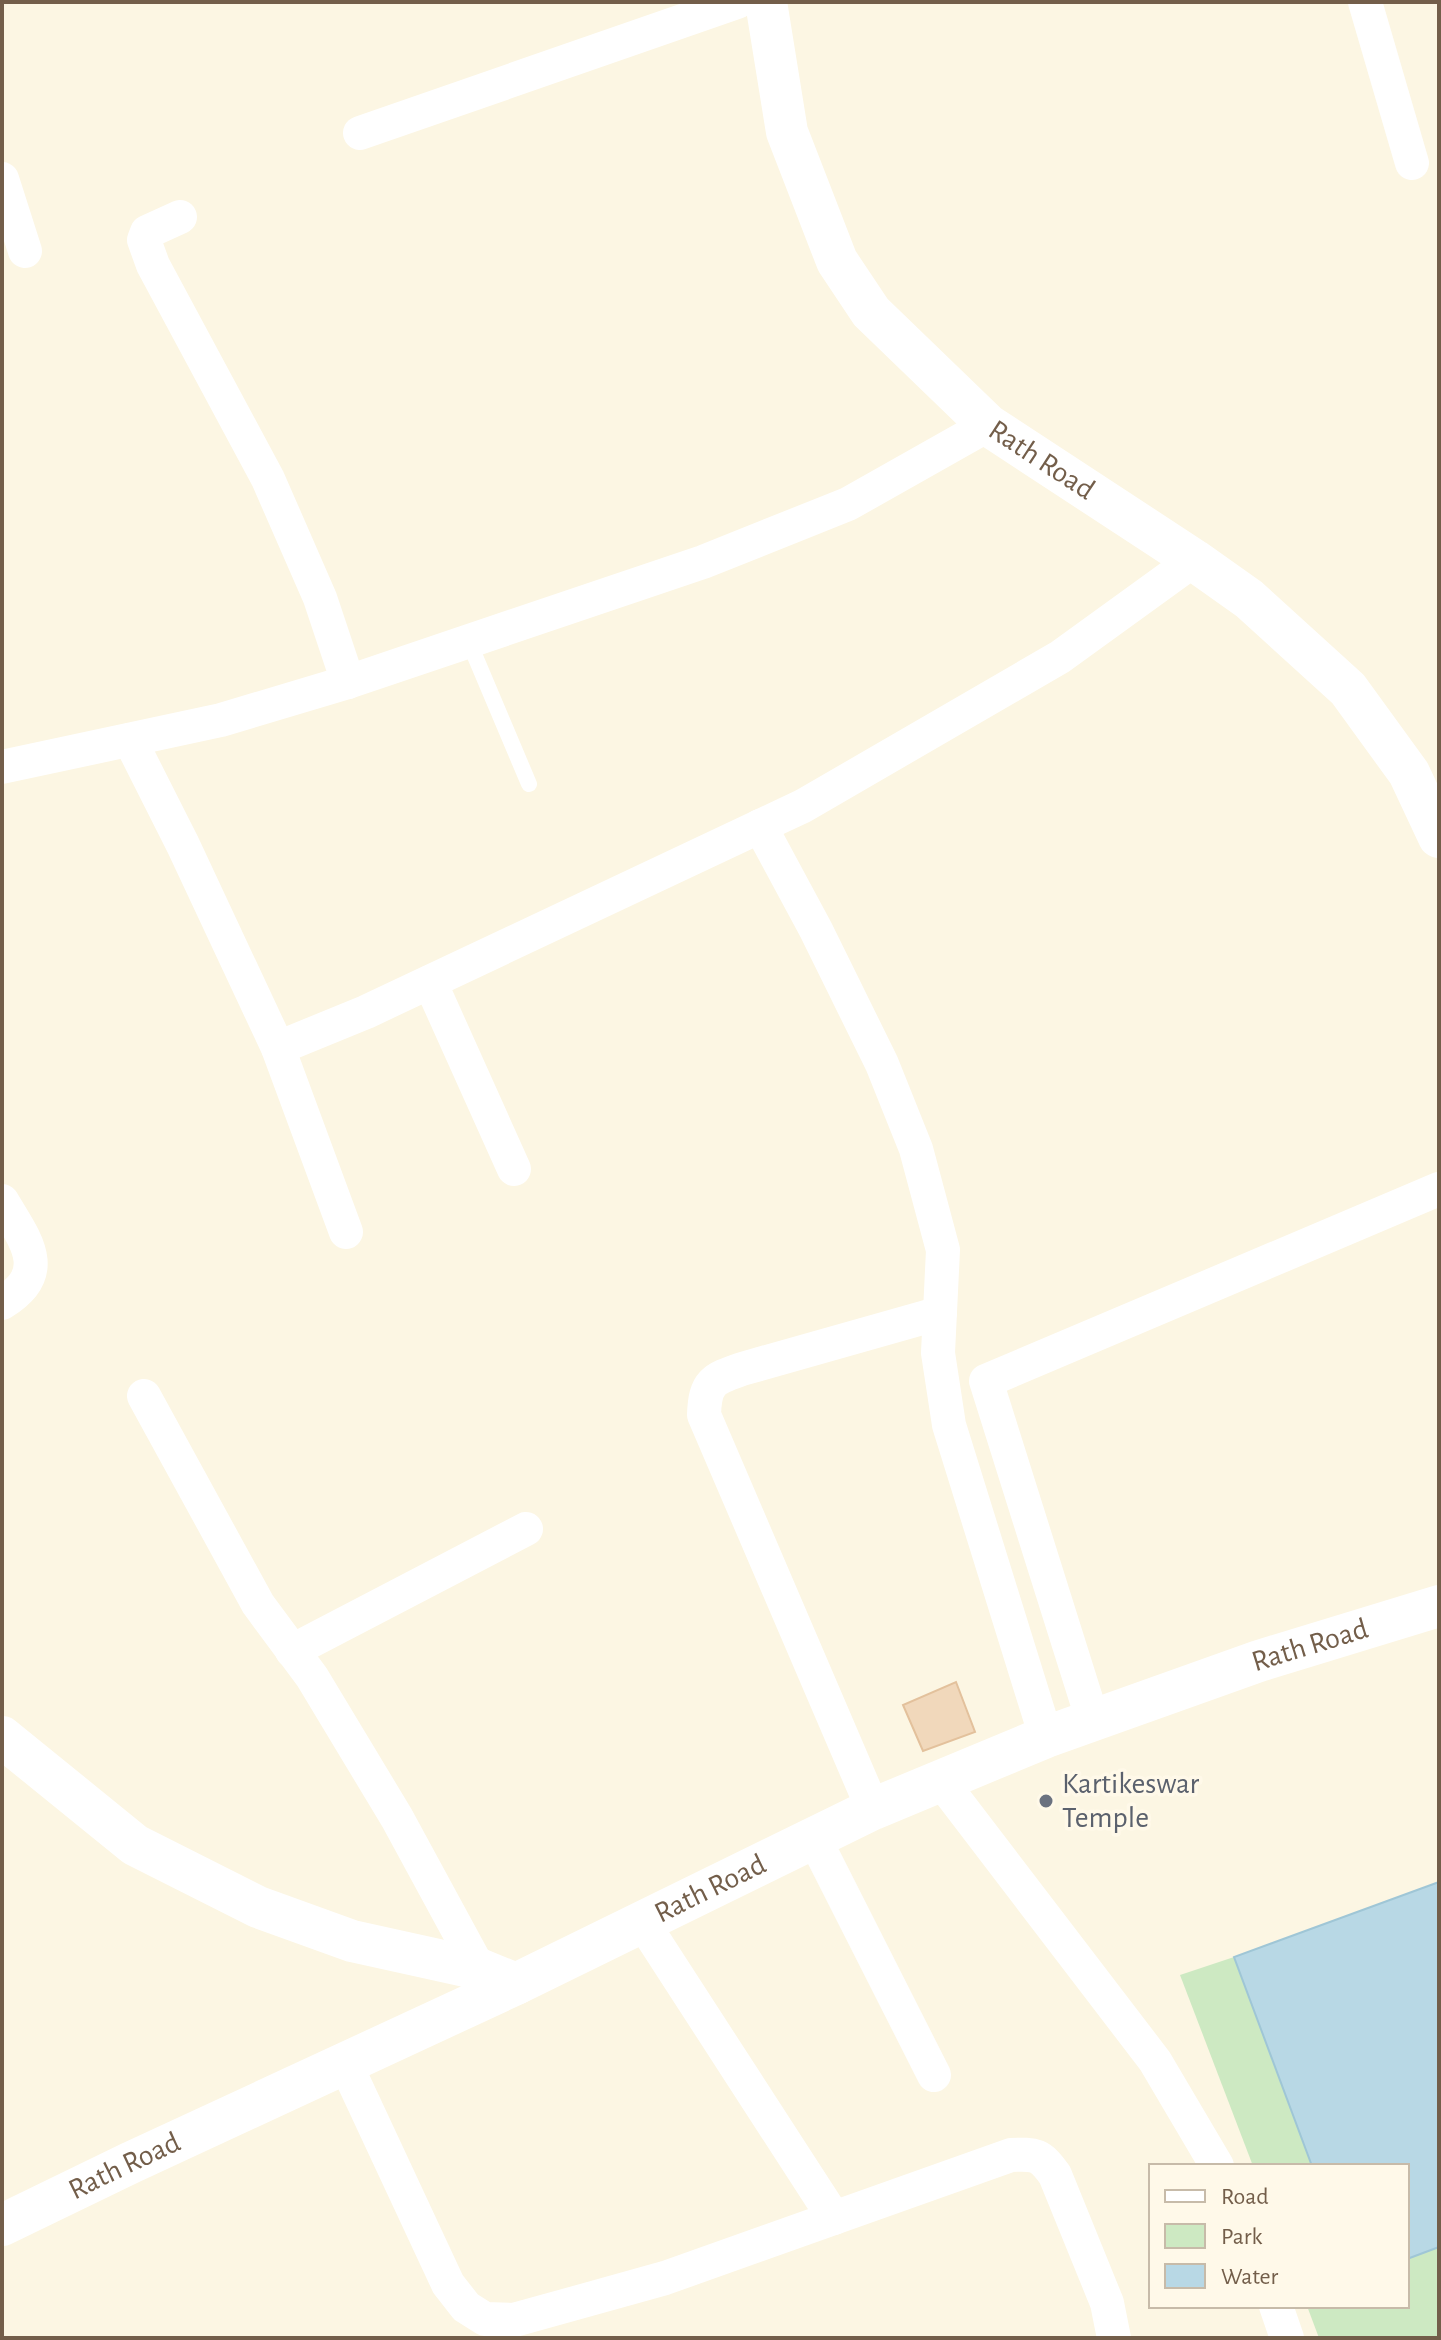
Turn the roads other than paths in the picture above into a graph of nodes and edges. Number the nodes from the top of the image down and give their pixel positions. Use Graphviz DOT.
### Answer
graph roads {
  1 [pos="737,2"];
  2 [pos="766,2"];
  3 [pos="1365,2"];
  4 [pos="360,133"];
  5 [pos="1412,163"];
  6 [pos="2,179"];
  7 [pos="180,217"];
  8 [pos="25,251"];
  9 [pos="988,425"];
  10 [pos="1194,560"];
  11 [pos="469,642"];
  12 [pos="348,682"];
  13 [pos="130,740"];
  14 [pos="2,767"];
  15 [pos="529,784"];
  16 [pos="760,826"];
  17 [pos="1439,837"];
  18 [pos="430,982"];
  19 [pos="278,1048"];
  20 [pos="514,1169"];
  21 [pos="1439,1189"];
  22 [pos="2,1201"];
  23 [pos="346,1232"];
  24 [pos="2,1303"];
  25 [pos="940,1313"];
  26 [pos="144,1396"];
  27 [pos="526,1529"];
  28 [pos="1439,1606"];
  29 [pos="292,1651"];
  30 [pos="1093,1721"];
  31 [pos="2,1737"];
  32 [pos="1046,1737"];
  33 [pos="941,1781"];
  34 [pos="873,1809"];
  35 [pos="814,1838"];
  36 [pos="643,1923"];
  37 [pos="498,1976"];
  38 [pos="345,2063"];
  39 [pos="934,2075"];
  40 [pos="1216,2164"];
  41 [pos="834,2218"];
  42 [pos="2,2225"];
  43 [pos="1277,2308"];
  44 [pos="1114,2338"];
  45 [pos="1287,2338"];
  1 -- 4 [label="street"];
  2 -- 9 [label="street, Rath Road"];
  3 -- 5 [label="street"];
  6 -- 8 [label="street"];
  7 -- 12 [label="street"];
  9 -- 10 [label="street, Rath Road"];
  9 -- 11 [label="street"];
  10 -- 16 [label="street"];
  10 -- 17 [label="street, Rath Road"];
  11 -- 12 [label="street"];
  11 -- 15 [label="lane"];
  12 -- 13 [label="street"];
  13 -- 14 [label="street"];
  13 -- 19 [label="street"];
  16 -- 18 [label="street"];
  16 -- 25 [label="street"];
  18 -- 19 [label="street"];
  18 -- 20 [label="street"];
  19 -- 23 [label="street"];
  21 -- 30 [label="street"];
  22 -- 24 [label="street"];
  25 -- 32 [label="street"];
  25 -- 34 [label="street"];
  26 -- 29 [label="street"];
  27 -- 29 [label="street"];
  28 -- 30 [label="street, Rath Road"];
  29 -- 37 [label="street"];
  30 -- 32 [label="street, Rath Road"];
  31 -- 37 [label="street"];
  32 -- 33 [label="street, Rath Road"];
  33 -- 34 [label="street, Rath Road"];
  33 -- 40 [label="street"];
  34 -- 35 [label="street, Rath Road"];
  35 -- 36 [label="street, Rath Road"];
  35 -- 39 [label="street"];
  36 -- 37 [label="street, Rath Road"];
  36 -- 41 [label="street"];
  37 -- 38 [label="street, Rath Road"];
  38 -- 41 [label="street"];
  38 -- 42 [label="street, Rath Road"];
  41 -- 44 [label="street"];
  43 -- 45 [label="street"];
}
